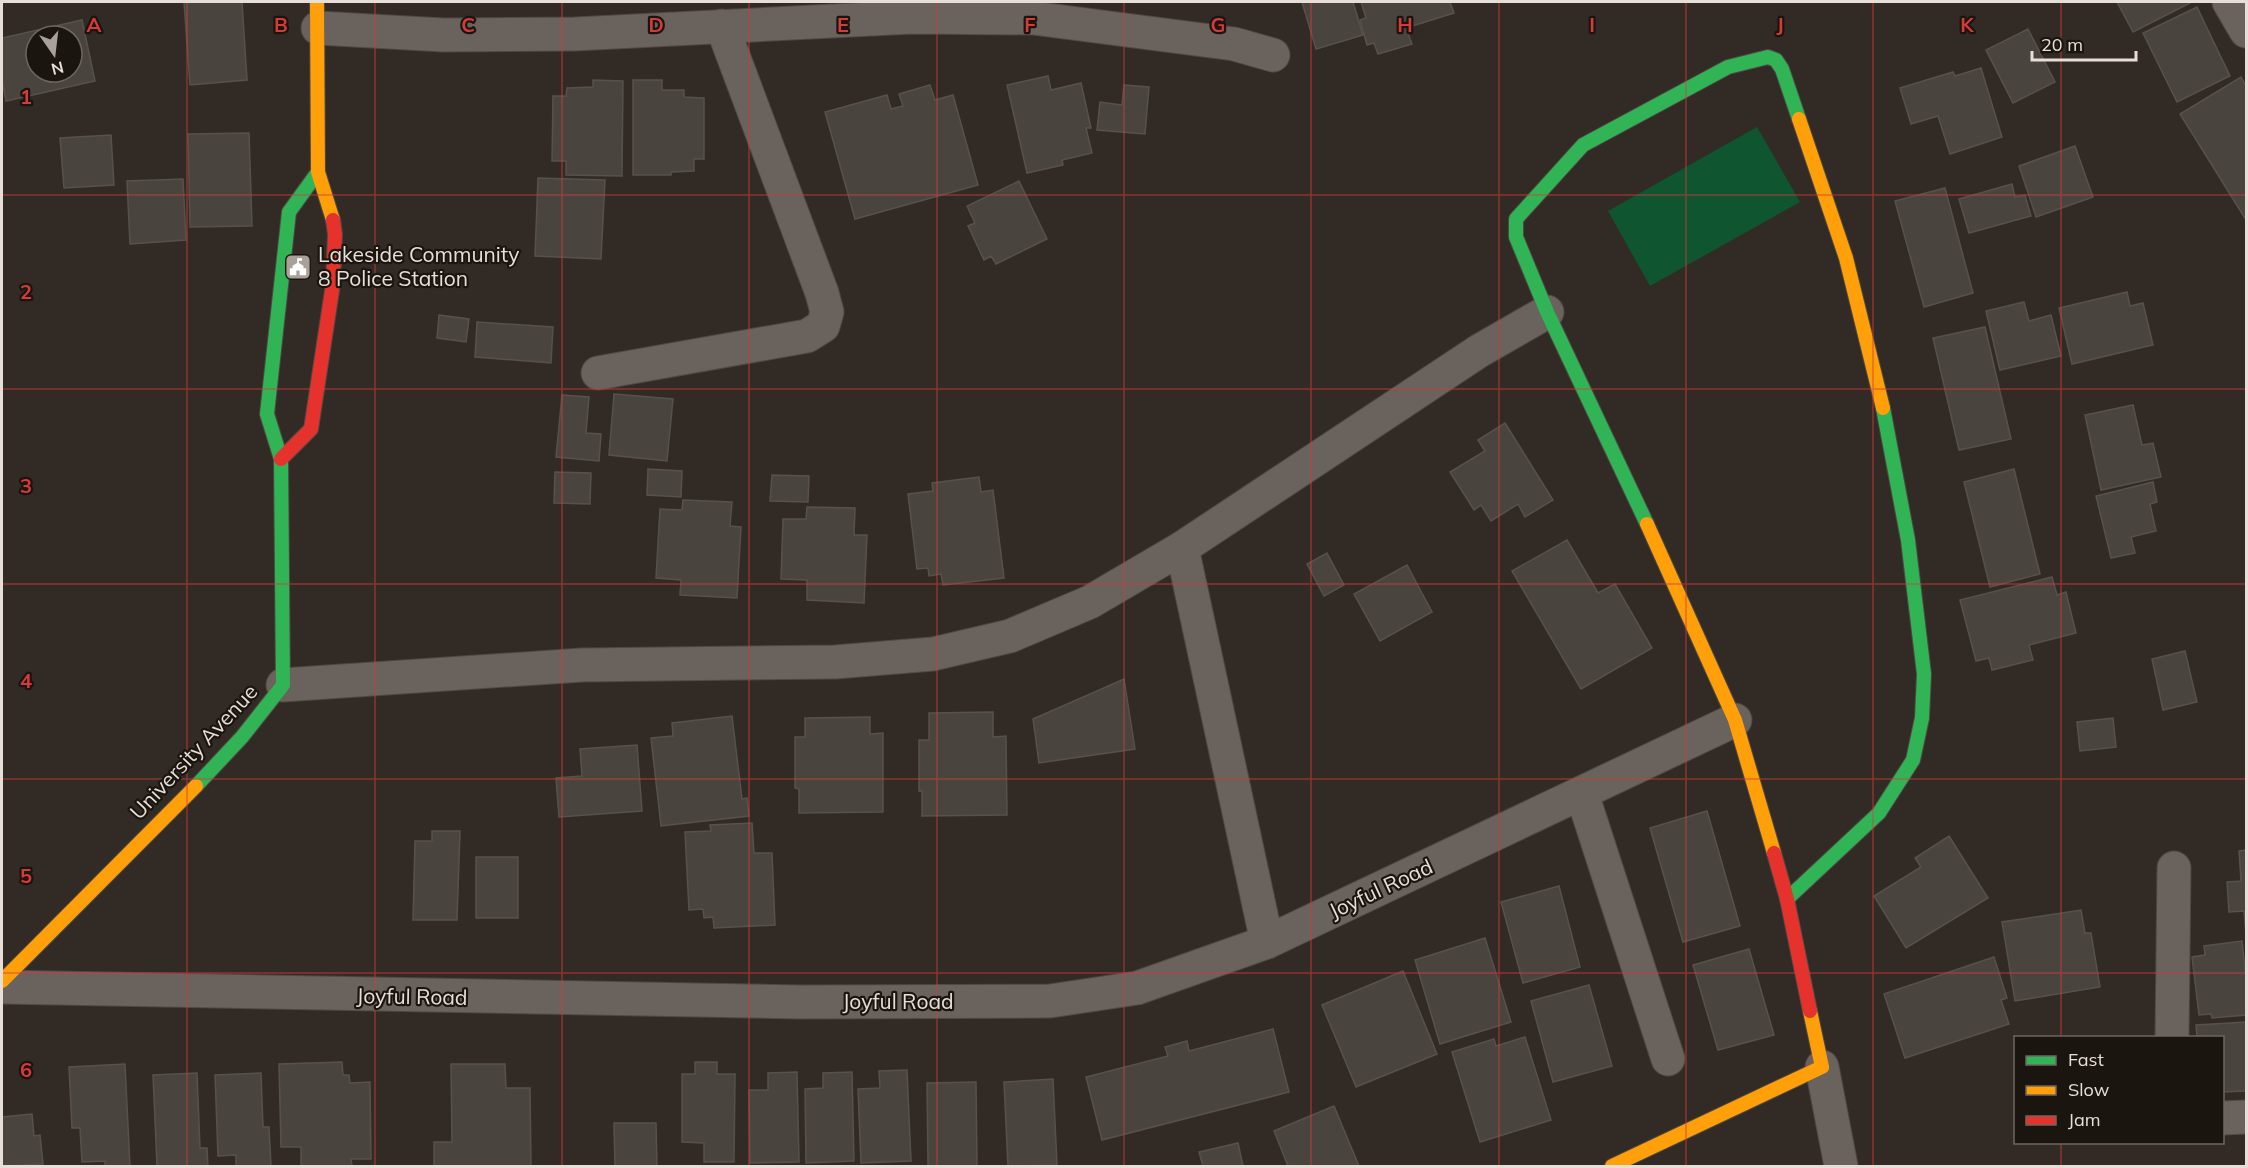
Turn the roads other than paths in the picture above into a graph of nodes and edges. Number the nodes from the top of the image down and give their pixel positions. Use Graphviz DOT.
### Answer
graph roads {
  1 [pos="2229,2"];
  2 [pos="1035,10"];
  3 [pos="317,15"];
  4 [pos="722,26"];
  5 [pos="2247,31"];
  6 [pos="1273,55"];
  7 [pos="318,172"];
  8 [pos="1547,312"];
  9 [pos="598,373"];
  10 [pos="280,459"];
  11 [pos="1182,548"];
  12 [pos="283,685"];
  13 [pos="1735,720"];
  14 [pos="1582,794"];
  15 [pos="2174,868"];
  16 [pos="1787,899"];
  17 [pos="1267,942"];
  18 [pos="2,981"];
  19 [pos="2,987"];
  20 [pos="2172,1036"];
  21 [pos="1668,1059"];
  22 [pos="1821,1067"];
  23 [pos="2247,1117"];
  24 [pos="2224,1119"];
  25 [pos="1612,1167"];
  26 [pos="1841,1167"];
  1 -- 5 [label="street"];
  2 -- 4 [label="street"];
  2 -- 6 [label="street"];
  3 -- 4 [label="street"];
  3 -- 7 [label="street"];
  4 -- 9 [label="street"];
  7 -- 10 [label="street, University Avenue"];
  7 -- 10 [label="street"];
  8 -- 11 [label="street"];
  8 -- 13 [label="street"];
  8 -- 16 [label="street"];
  10 -- 12 [label="street, University Avenue"];
  11 -- 12 [label="street"];
  11 -- 17 [label="street"];
  12 -- 18 [label="street, University Avenue"];
  13 -- 14 [label="street, Joyful Road"];
  13 -- 16 [label="street"];
  14 -- 17 [label="street, Joyful Road"];
  14 -- 21 [label="street"];
  15 -- 20 [label="street"];
  16 -- 22 [label="street"];
  17 -- 19 [label="street, Joyful Road"];
  22 -- 25 [label="street"];
  22 -- 26 [label="street"];
  23 -- 24 [label="street"];
}
